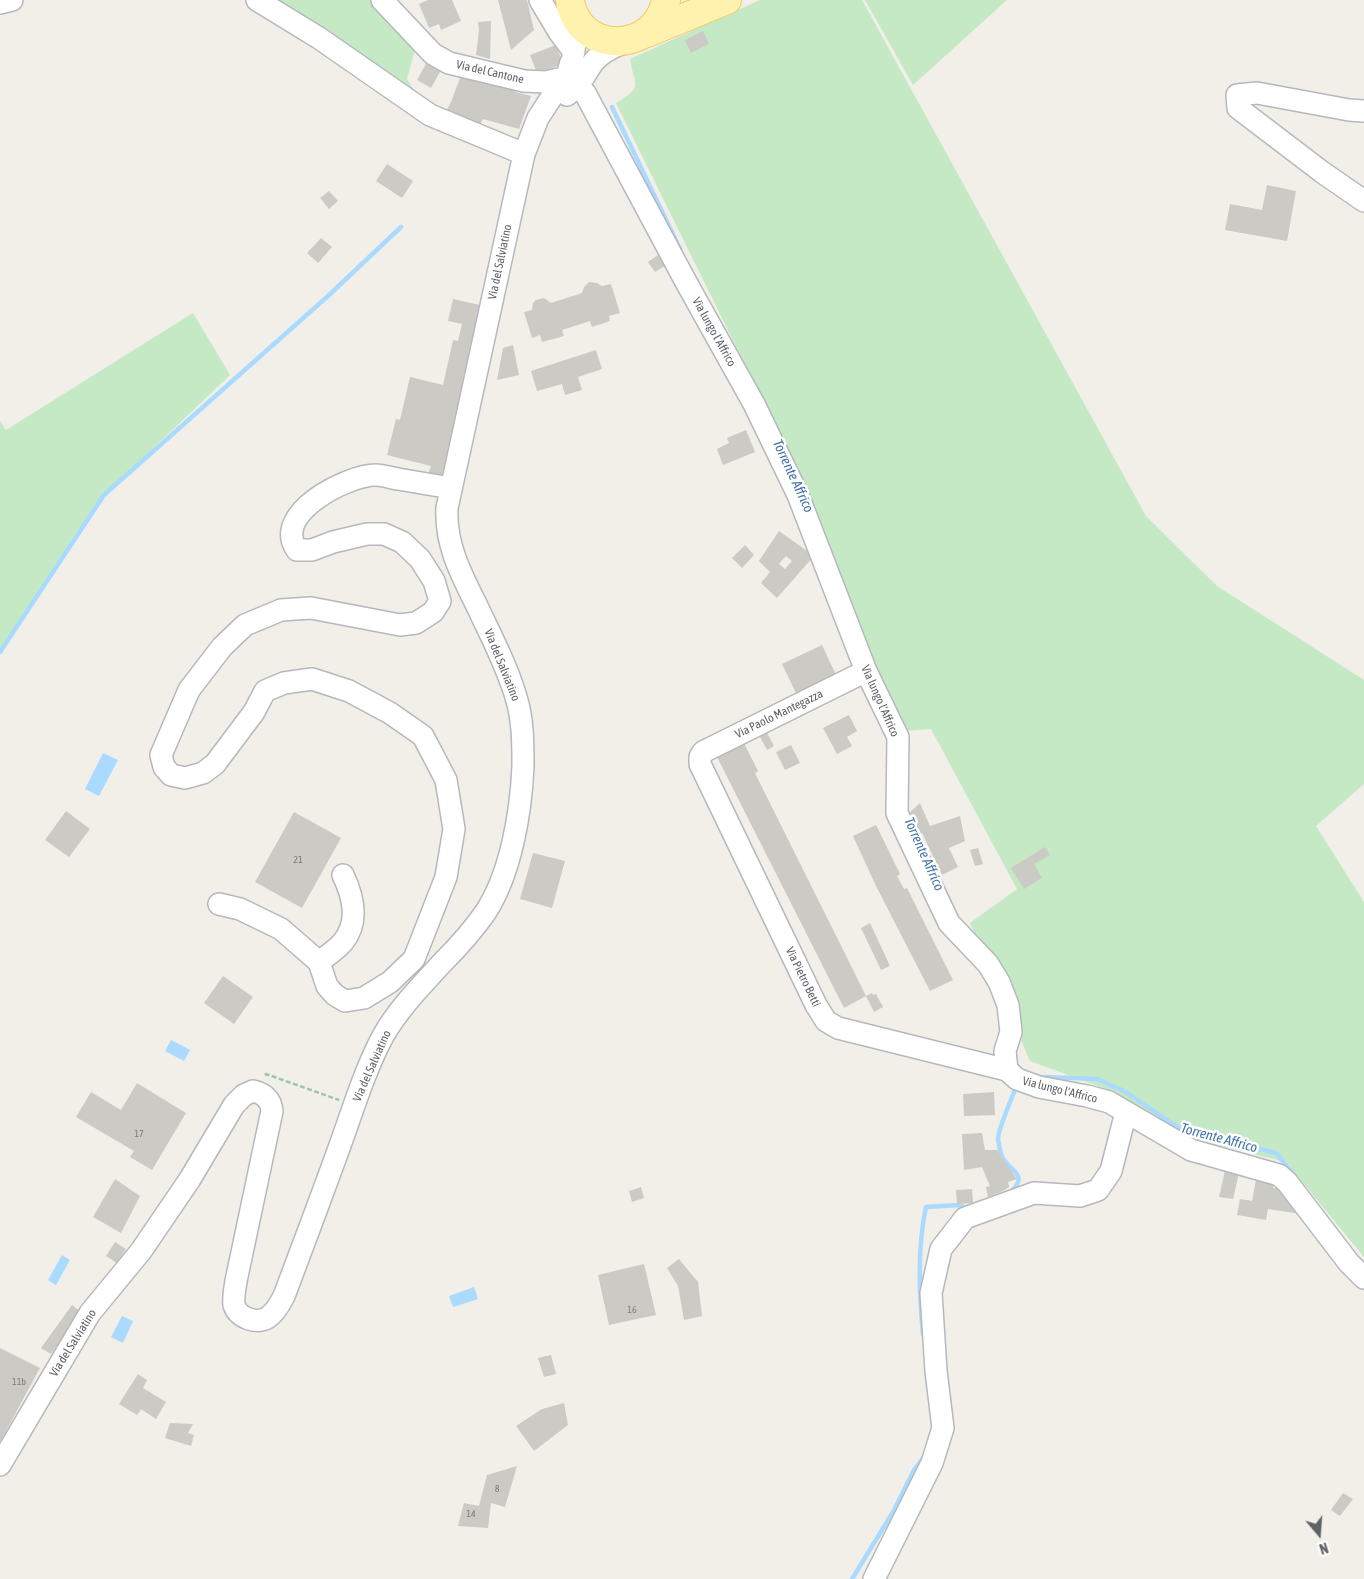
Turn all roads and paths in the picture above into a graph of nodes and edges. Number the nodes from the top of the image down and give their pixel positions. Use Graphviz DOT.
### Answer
graph roads {
  1 [pos="12,0"];
  2 [pos="257,0"];
  3 [pos="382,0"];
  4 [pos="540,0"];
  5 [pos="666,0"];
  6 [pos="671,0"];
  7 [pos="0,3"];
  8 [pos="716,5"];
  9 [pos="572,6"];
  10 [pos="637,37"];
  11 [pos="572,70"];
  12 [pos="1364,111"];
  13 [pos="524,154"];
  14 [pos="1364,201"];
  15 [pos="451,488"];
  16 [pos="866,671"];
  17 [pos="700,764"];
  18 [pos="343,875"];
  19 [pos="219,904"];
  20 [pos="319,962"];
  21 [pos="1006,1070"];
  22 [pos="266,1074"];
  23 [pos="354,1105"];
  24 [pos="1126,1112"];
  25 [pos="1364,1278"];
  26 [pos="0,1465"];
  27 [pos="874,1579"];
  1 -- 7 [label="street"];
  2 -- 13 [label="street"];
  3 -- 11 [label="street, Via del Cantone"];
  4 -- 11 [label="street, Via lungo l'Affrico"];
  5 -- 10 [label="main road"];
  6 -- 8 [label="main road"];
  8 -- 10 [label="main road"];
  9 -- 10 [label="main road"];
  9 -- 11 [label="street"];
  10 -- 11 [label="street"];
  11 -- 13 [label="street, Via del Salviatino"];
  11 -- 16 [label="street, Via lungo l'Affrico"];
  12 -- 14 [label="street"];
  13 -- 15 [label="street, Via del Salviatino"];
  15 -- 20 [label="street"];
  15 -- 23 [label="street, Via del Salviatino"];
  16 -- 17 [label="street, Via Paolo Mantegazza"];
  16 -- 21 [label="street, Via lungo l'Affrico"];
  17 -- 21 [label="street, Via Pietro Betti"];
  18 -- 20 [label="street"];
  19 -- 20 [label="street"];
  21 -- 24 [label="street, Via lungo l'Affrico"];
  22 -- 23 [label="path"];
  23 -- 26 [label="street, Via del Salviatino"];
  24 -- 25 [label="street, Via lungo l'Affrico"];
  24 -- 27 [label="street"];
}
